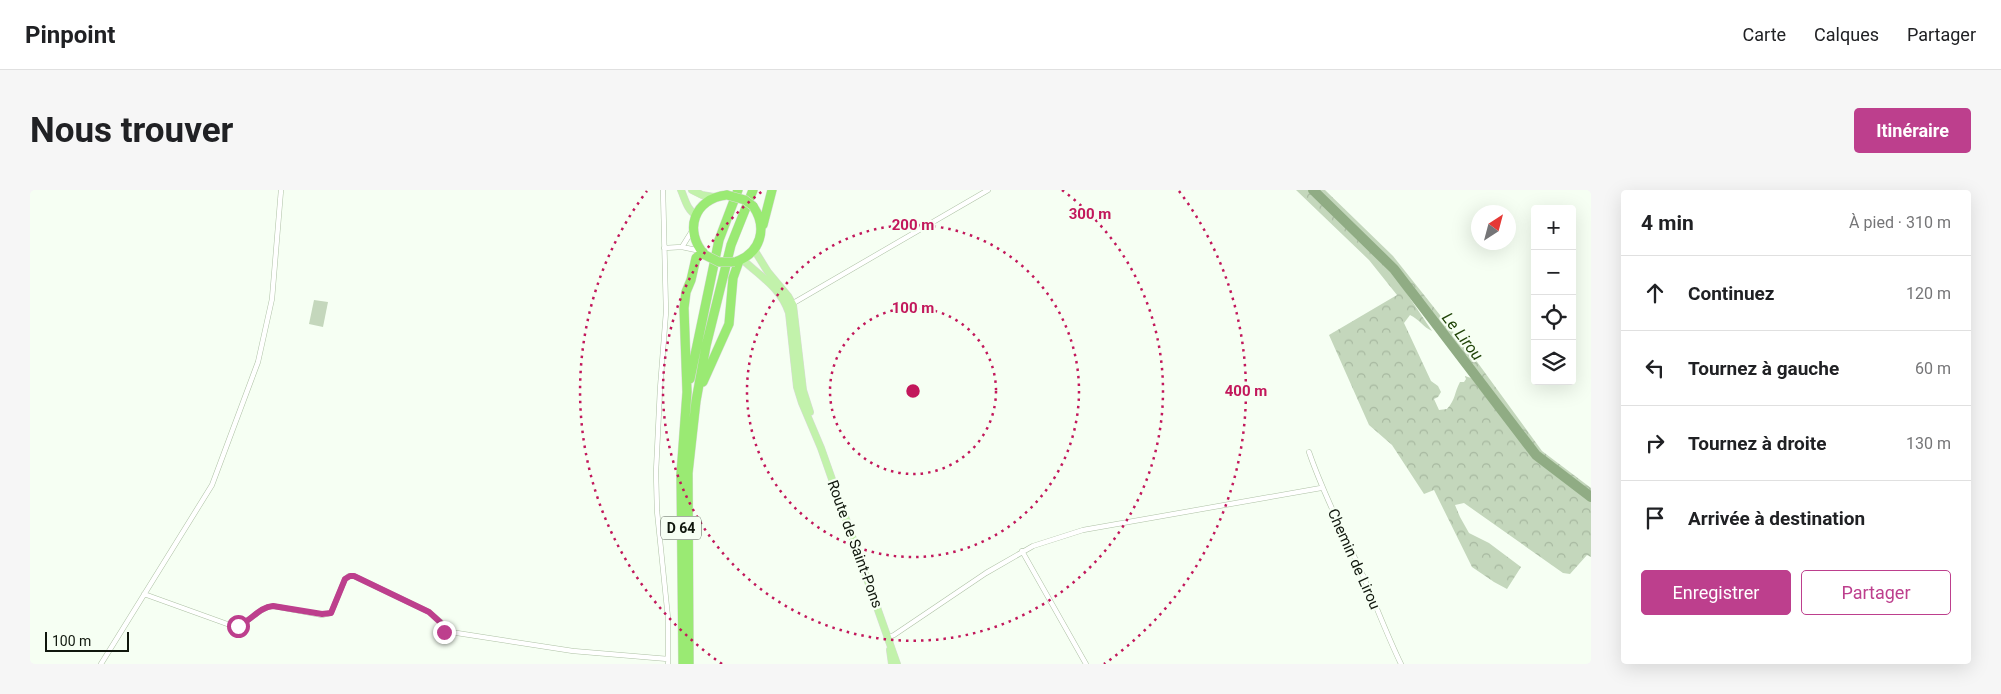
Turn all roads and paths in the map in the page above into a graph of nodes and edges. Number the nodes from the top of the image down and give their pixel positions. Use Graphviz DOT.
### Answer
graph roads {
  1 [pos="281,190"];
  2 [pos="663,190"];
  3 [pos="681,190"];
  4 [pos="692,190"];
  5 [pos="738,190"];
  6 [pos="753,190"];
  7 [pos="772,190"];
  8 [pos="988,190"];
  9 [pos="721,194"];
  10 [pos="696,214"];
  11 [pos="693,230"];
  12 [pos="761,237"];
  13 [pos="682,247"];
  14 [pos="664,248"];
  15 [pos="702,252"];
  16 [pos="739,261"];
  17 [pos="790,305"];
  18 [pos="687,392"];
  19 [pos="696,401"];
  20 [pos="1309,452"];
  21 [pos="1322,488"];
  22 [pos="1022,551"];
  23 [pos="144,594"];
  24 [pos="889,638"];
  25 [pos="668,662"];
  26 [pos="101,664"];
  27 [pos="683,664"];
  28 [pos="689,664"];
  29 [pos="892,664"];
  30 [pos="897,664"];
  31 [pos="1086,664"];
  32 [pos="1401,664"];
  1 -- 23 [label="street"];
  2 -- 14 [label="street"];
  3 -- 10 [label="main road"];
  4 -- 9 [label="main road"];
  5 -- 18 [label="highway"];
  6 -- 19 [label="highway"];
  7 -- 12 [label="highway"];
  8 -- 17 [label="street"];
  9 -- 10 [label="highway"];
  9 -- 12 [label="highway, bridge"];
  10 -- 11 [label="highway"];
  11 -- 13 [label="street"];
  11 -- 15 [label="highway"];
  12 -- 16 [label="highway"];
  12 -- 17 [label="main road, Route de Saint-Pons"];
  13 -- 14 [label="street"];
  13 -- 15 [label="street"];
  14 -- 25 [label="street"];
  15 -- 16 [label="highway, bridge"];
  15 -- 18 [label="highway, D 64"];
  16 -- 17 [label="main road, Route de Saint-Pons"];
  16 -- 19 [label="highway, D 64"];
  17 -- 24 [label="main road, Route de Saint-Pons"];
  18 -- 27 [label="highway, D 64"];
  19 -- 28 [label="highway, D 64"];
  20 -- 21 [label="street, Chemin de Lirou"];
  21 -- 22 [label="street"];
  21 -- 32 [label="street, Chemin de Lirou"];
  22 -- 24 [label="street"];
  22 -- 31 [label="street"];
  23 -- 25 [label="street"];
  23 -- 26 [label="street"];
  24 -- 29 [label="main road, Route de Saint-Pons"];
  24 -- 30 [label="main road, Route de Saint-Pons"];
}
